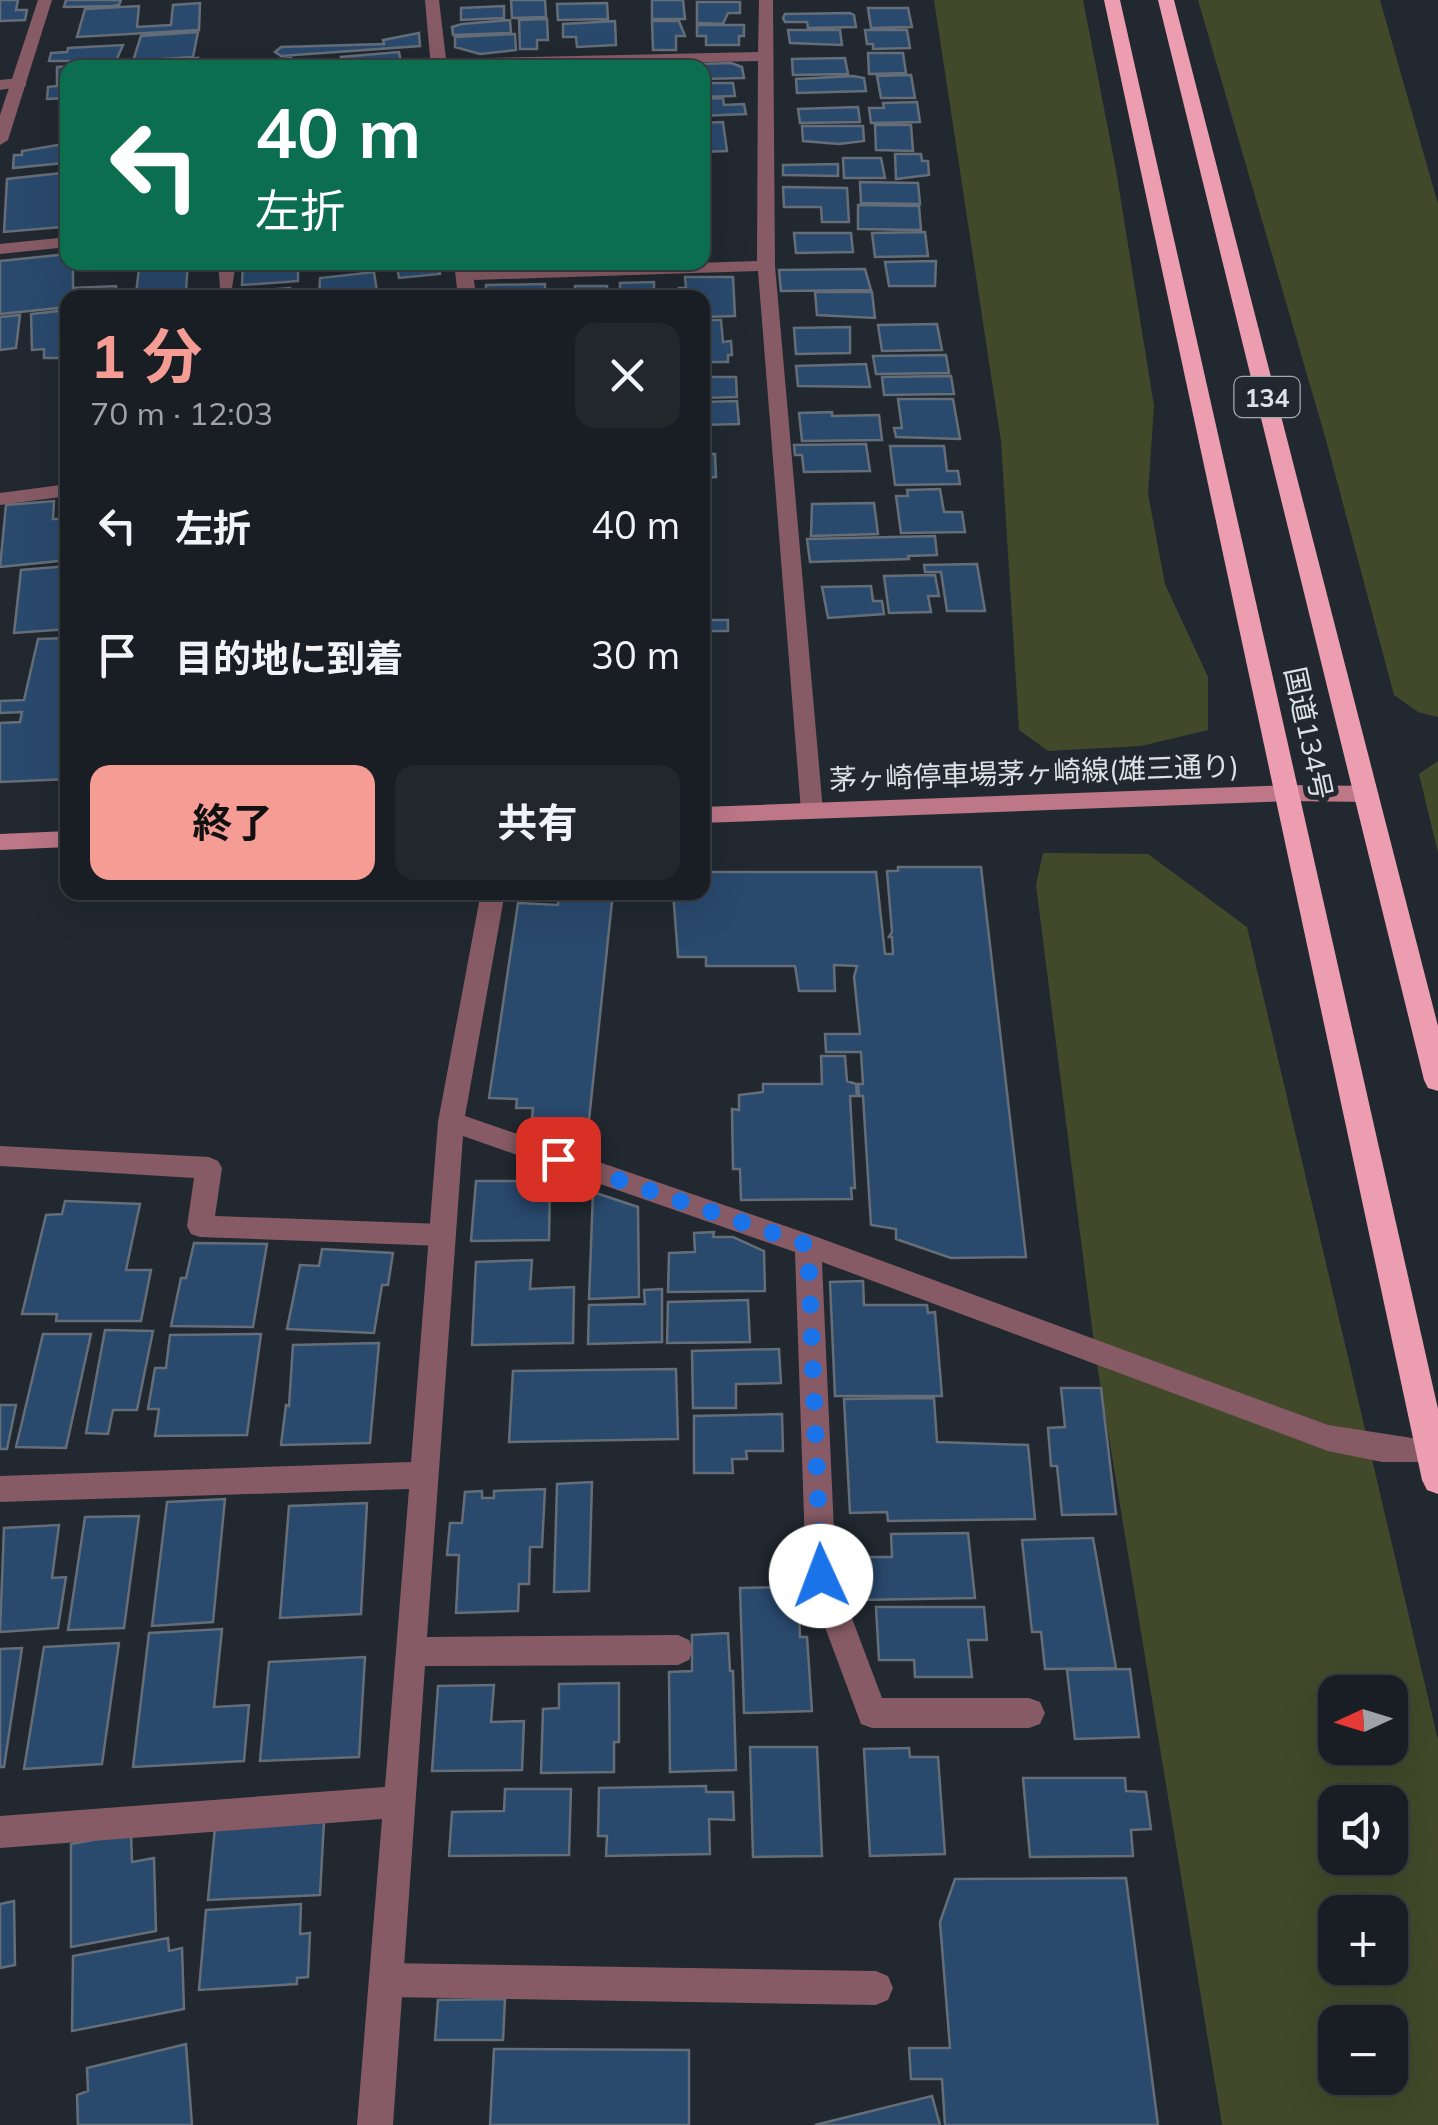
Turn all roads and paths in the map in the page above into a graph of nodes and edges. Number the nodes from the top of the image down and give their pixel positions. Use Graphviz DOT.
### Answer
graph roads {
  1 [pos="45,0"];
  2 [pos="432,0"];
  3 [pos="766,0"];
  4 [pos="1112,0"];
  5 [pos="1166,0"];
  6 [pos="766,56"];
  7 [pos="437,60"];
  8 [pos="635,60"];
  9 [pos="20,84"];
  10 [pos="0,85"];
  11 [pos="0,140"];
  12 [pos="60,243"];
  13 [pos="0,249"];
  14 [pos="710,266"];
  15 [pos="766,266"];
  16 [pos="227,270"];
  17 [pos="226,284"];
  18 [pos="60,491"];
  19 [pos="0,498"];
  20 [pos="1289,792"];
  21 [pos="1368,794"];
  22 [pos="812,811"];
  23 [pos="710,815"];
  24 [pos="60,840"];
  25 [pos="0,842"];
  26 [pos="492,900"];
  27 [pos="1438,1080"];
  28 [pos="451,1122"];
  29 [pos="0,1156"];
  30 [pos="442,1235"];
  31 [pos="808,1245"];
  32 [pos="1430,1452"];
  33 [pos="424,1476"];
  34 [pos="1438,1480"];
  35 [pos="0,1489"];
  36 [pos="678,1650"];
  37 [pos="410,1652"];
  38 [pos="1029,1713"];
  39 [pos="400,1802"];
  40 [pos="0,1832"];
  41 [pos="386,1980"];
  42 [pos="876,1988"];
  43 [pos="375,2125"];
  1 -- 9 [label="street"];
  2 -- 7 [label="street"];
  3 -- 6 [label="street"];
  4 -- 20 [label="highway, 国道134号 / 134"];
  5 -- 21 [label="highway, 国道134号 / 134"];
  6 -- 8 [label="street"];
  6 -- 15 [label="street"];
  9 -- 10 [label="street"];
  9 -- 11 [label="street"];
  12 -- 13 [label="street"];
  14 -- 15 [label="street"];
  15 -- 22 [label="street"];
  16 -- 17 [label="street"];
  18 -- 19 [label="street"];
  20 -- 21 [label="main road, 茅ヶ崎停車場茅ヶ崎線(雄三通り)"];
  20 -- 22 [label="main road, 茅ヶ崎停車場茅ヶ崎線(雄三通り)"];
  20 -- 32 [label="highway, 国道134号 / 134"];
  21 -- 27 [label="highway, 国道134号 / 134"];
  22 -- 23 [label="main road, 茅ヶ崎停車場茅ヶ崎線(雄三通り)"];
  24 -- 25 [label="main road"];
  26 -- 28 [label="street"];
  28 -- 30 [label="street"];
  28 -- 31 [label="street"];
  29 -- 30 [label="street"];
  30 -- 33 [label="street"];
  31 -- 32 [label="street"];
  31 -- 38 [label="street"];
  32 -- 34 [label="highway, 国道134号 / 134"];
  33 -- 35 [label="street"];
  33 -- 37 [label="street"];
  36 -- 37 [label="street"];
  37 -- 39 [label="street"];
  39 -- 40 [label="street"];
  39 -- 41 [label="street"];
  41 -- 42 [label="street"];
  41 -- 43 [label="street"];
}
